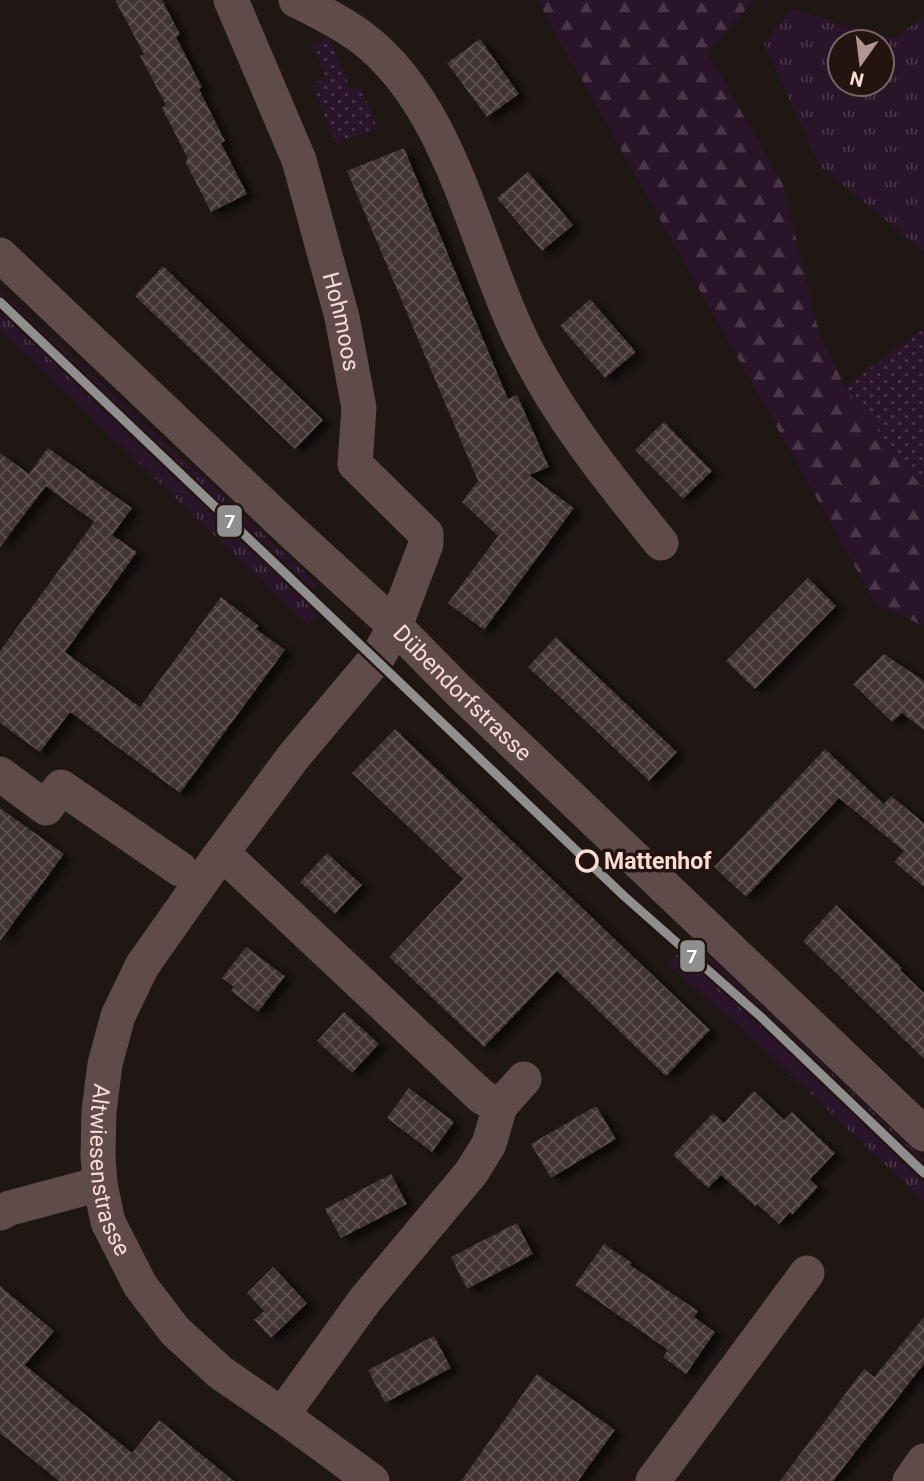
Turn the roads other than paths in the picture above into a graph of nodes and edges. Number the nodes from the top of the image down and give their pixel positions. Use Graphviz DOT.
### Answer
graph roads {
  1 [pos="231,0"];
  2 [pos="296,0"];
  3 [pos="0,255"];
  4 [pos="661,543"];
  5 [pos="395,626"];
  6 [pos="0,774"];
  7 [pos="218,858"];
  8 [pos="180,869"];
  9 [pos="524,1079"];
  10 [pos="500,1106"];
  11 [pos="924,1134"];
  12 [pos="100,1184"];
  13 [pos="0,1213"];
  14 [pos="807,1273"];
  15 [pos="282,1415"];
  16 [pos="924,1461"];
  17 [pos="364,1479"];
  18 [pos="653,1481"];
  19 [pos="909,1481"];
  1 -- 5 [label="street, Hohmoos"];
  2 -- 4 [label="street"];
  3 -- 5 [label="street, Dübendorfstrasse"];
  5 -- 7 [label="street, Altwiesenstrasse"];
  5 -- 11 [label="street, Dübendorfstrasse"];
  6 -- 8 [label="street"];
  7 -- 10 [label="street"];
  7 -- 12 [label="street, Altwiesenstrasse"];
  9 -- 10 [label="street"];
  10 -- 15 [label="street"];
  12 -- 13 [label="street"];
  12 -- 15 [label="street, Altwiesenstrasse"];
  14 -- 18 [label="street"];
  15 -- 17 [label="street, Altwiesenstrasse"];
  16 -- 19 [label="street"];
}
